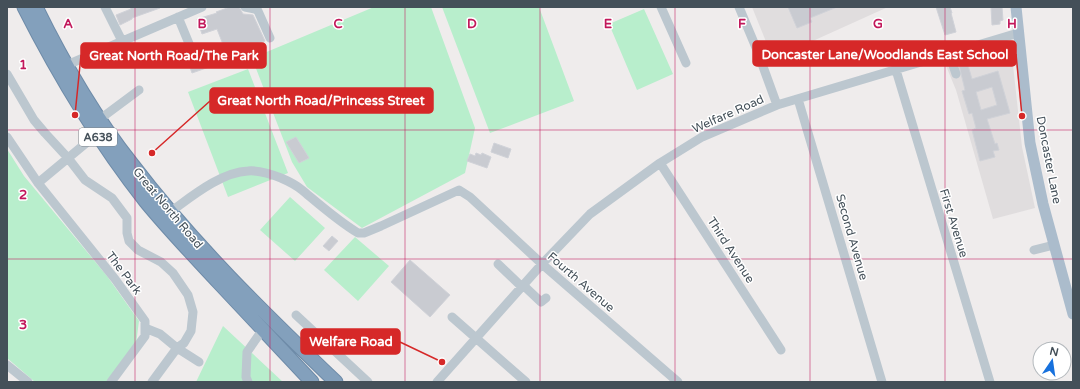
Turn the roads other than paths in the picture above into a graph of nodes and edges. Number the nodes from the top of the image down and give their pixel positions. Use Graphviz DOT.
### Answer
graph roads {
  1 [pos="24,7"];
  2 [pos="36,7"];
  3 [pos="105,7"];
  4 [pos="202,7"];
  5 [pos="245,7"];
  6 [pos="661,7"];
  7 [pos="739,7"];
  8 [pos="1016,7"];
  9 [pos="178,17"];
  10 [pos="1018,33"];
  11 [pos="270,38"];
  12 [pos="122,41"];
  13 [pos="190,46"];
  14 [pos="949,53"];
  15 [pos="686,63"];
  16 [pos="67,65"];
  17 [pos="896,70"];
  18 [pos="7,74"];
  19 [pos="956,74"];
  20 [pos="139,90"];
  21 [pos="798,99"];
  22 [pos="777,105"];
  23 [pos="100,119"];
  24 [pos="97,134"];
  25 [pos="7,137"];
  26 [pos="68,158"];
  27 [pos="660,163"];
  28 [pos="38,183"];
  29 [pos="170,212"];
  30 [pos="1054,245"];
  31 [pos="1034,250"];
  32 [pos="498,264"];
  33 [pos="542,264"];
  34 [pos="522,286"];
  35 [pos="546,298"];
  36 [pos="296,314"];
  37 [pos="1073,314"];
  38 [pos="452,317"];
  39 [pos="145,328"];
  40 [pos="263,329"];
  41 [pos="477,338"];
  42 [pos="177,348"];
  43 [pos="781,350"];
  44 [pos="199,362"];
  45 [pos="7,365"];
  46 [pos="28,382"];
  47 [pos="111,382"];
  48 [pos="152,382"];
  49 [pos="248,382"];
  50 [pos="312,382"];
  51 [pos="336,382"];
  52 [pos="368,382"];
  53 [pos="437,382"];
  54 [pos="526,382"];
  55 [pos="678,382"];
  56 [pos="882,382"];
  57 [pos="990,382"];
  1 -- 24 [label="highway, Great North Road / A638"];
  2 -- 16 [label="highway, Great North Road / A638"];
  3 -- 12 [label="street"];
  4 -- 9 [label="street"];
  5 -- 11 [label="street"];
  6 -- 15 [label="street"];
  7 -- 22 [label="street"];
  8 -- 10 [label="main road, Doncaster Lane"];
  9 -- 12 [label="street"];
  9 -- 13 [label="street"];
  10 -- 14 [label="street, Welfare Road"];
  10 -- 30 [label="main road, Doncaster Lane"];
  12 -- 16 [label="street"];
  14 -- 17 [label="street, Welfare Road"];
  14 -- 19 [label="street"];
  16 -- 23 [label="highway, Great North Road / A638"];
  17 -- 21 [label="street, Welfare Road"];
  17 -- 57 [label="street, First Avenue"];
  18 -- 26 [label="street"];
  20 -- 23 [label="street"];
  21 -- 22 [label="street, Welfare Road"];
  21 -- 56 [label="street, Second Avenue"];
  22 -- 27 [label="street, Welfare Road"];
  23 -- 29 [label="highway, Great North Road / A638"];
  24 -- 26 [label="street"];
  24 -- 40 [label="highway, Great North Road / A638"];
  25 -- 28 [label="street, The Park"];
  26 -- 28 [label="street"];
  26 -- 42 [label="street"];
  27 -- 33 [label="street, Welfare Road"];
  27 -- 43 [label="street, Third Avenue"];
  28 -- 39 [label="street, The Park"];
  29 -- 33 [label="street, Fourth Avenue"];
  29 -- 51 [label="highway, Great North Road / A638"];
  30 -- 31 [label="street"];
  30 -- 37 [label="main road, Doncaster Lane"];
  32 -- 34 [label="street"];
  33 -- 34 [label="street, Welfare Road"];
  33 -- 55 [label="street, Fourth Avenue"];
  34 -- 35 [label="street"];
  34 -- 41 [label="street, Welfare Road"];
  36 -- 52 [label="street"];
  38 -- 41 [label="street"];
  39 -- 42 [label="street"];
  39 -- 47 [label="street"];
  40 -- 49 [label="street"];
  40 -- 50 [label="highway, Great North Road / A638"];
  41 -- 53 [label="street, Welfare Road"];
  41 -- 54 [label="street"];
  42 -- 44 [label="street"];
  42 -- 48 [label="street"];
  45 -- 46 [label="street"];
}
